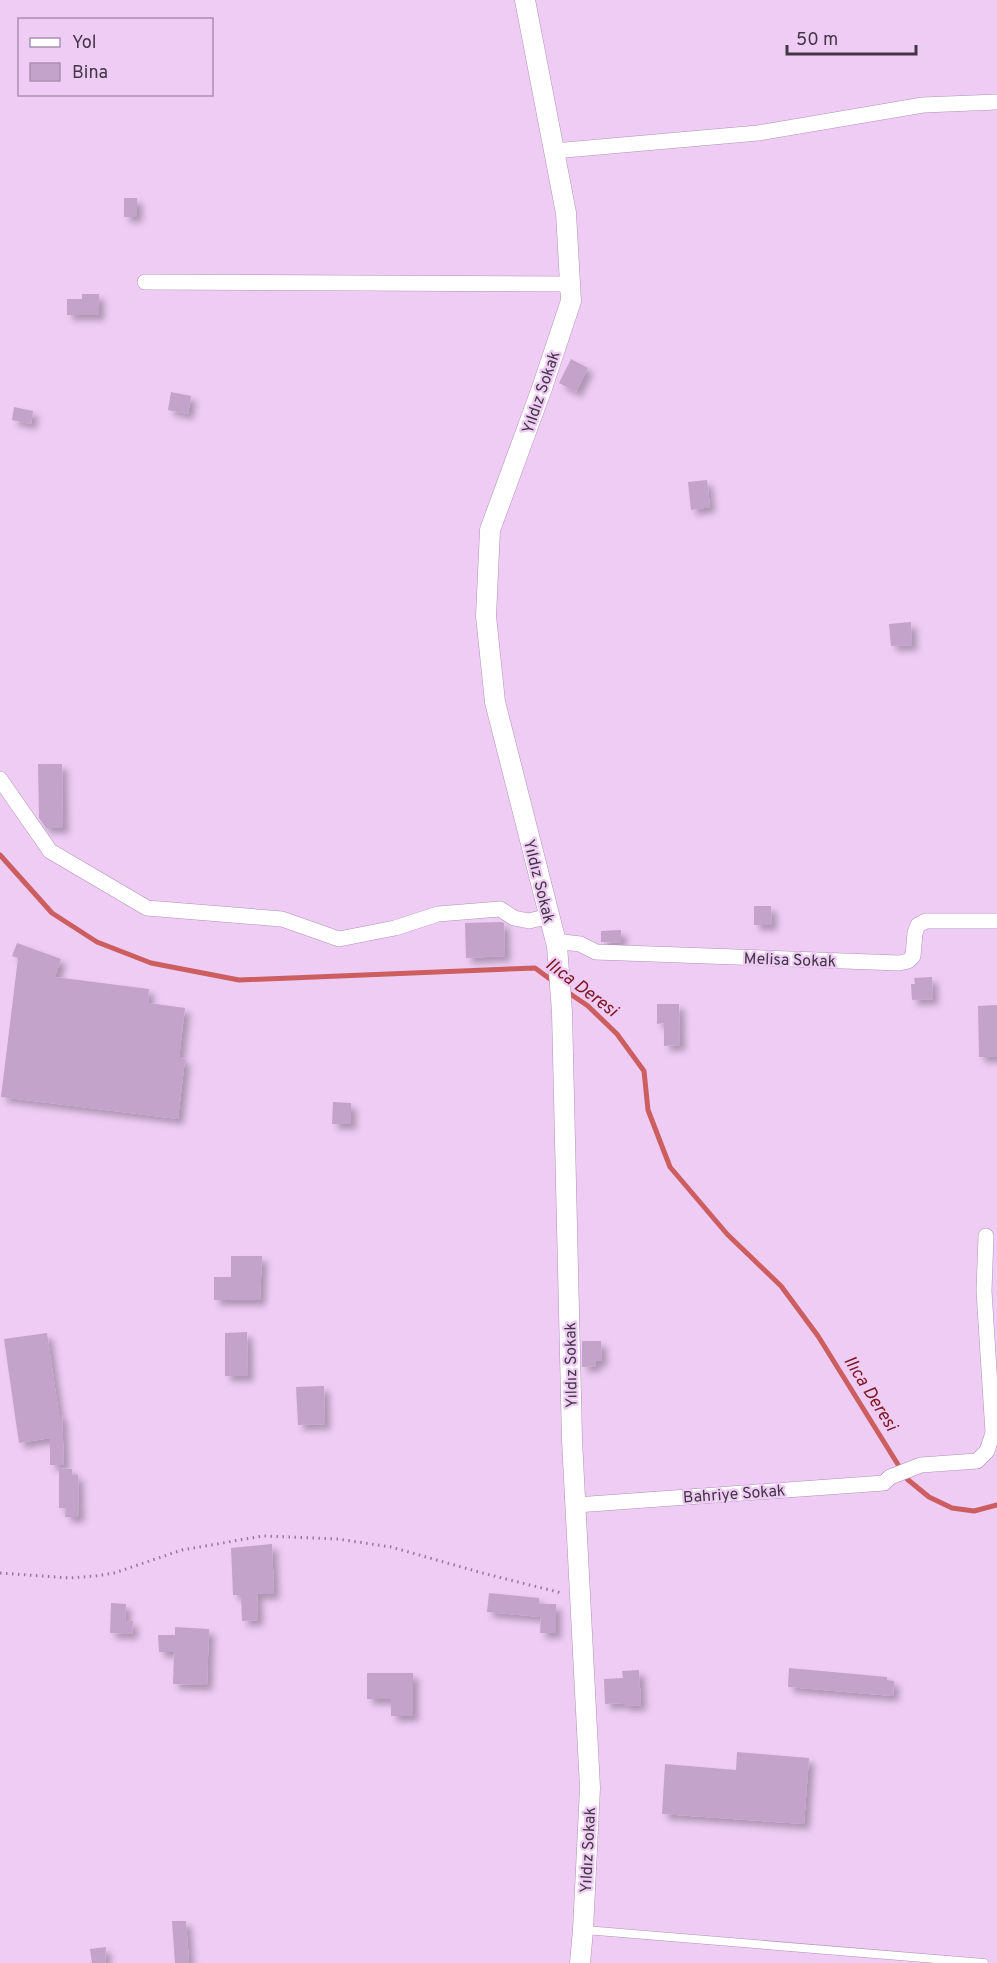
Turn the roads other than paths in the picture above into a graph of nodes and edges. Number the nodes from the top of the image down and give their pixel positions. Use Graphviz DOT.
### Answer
graph roads {
  1 [pos="525,0"];
  2 [pos="997,102"];
  3 [pos="554,151"];
  4 [pos="145,282"];
  5 [pos="570,284"];
  6 [pos="0,779"];
  7 [pos="549,916"];
  8 [pos="997,921"];
  9 [pos="556,944"];
  10 [pos="986,1236"];
  11 [pos="576,1505"];
  12 [pos="583,1930"];
  13 [pos="580,1963"];
  14 [pos="984,1963"];
  1 -- 3 [label="street, Yıldız Sokak"];
  2 -- 3 [label="street"];
  3 -- 5 [label="street, Yıldız Sokak"];
  4 -- 5 [label="street"];
  5 -- 7 [label="street, Yıldız Sokak"];
  6 -- 7 [label="street"];
  7 -- 9 [label="street, Yıldız Sokak"];
  8 -- 9 [label="street, Melisa Sokak"];
  9 -- 11 [label="street, Yıldız Sokak"];
  10 -- 11 [label="street, Bahriye Sokak"];
  11 -- 12 [label="street, Yıldız Sokak"];
  12 -- 13 [label="street, Yıldız Sokak"];
  12 -- 14 [label="lane"];
}
